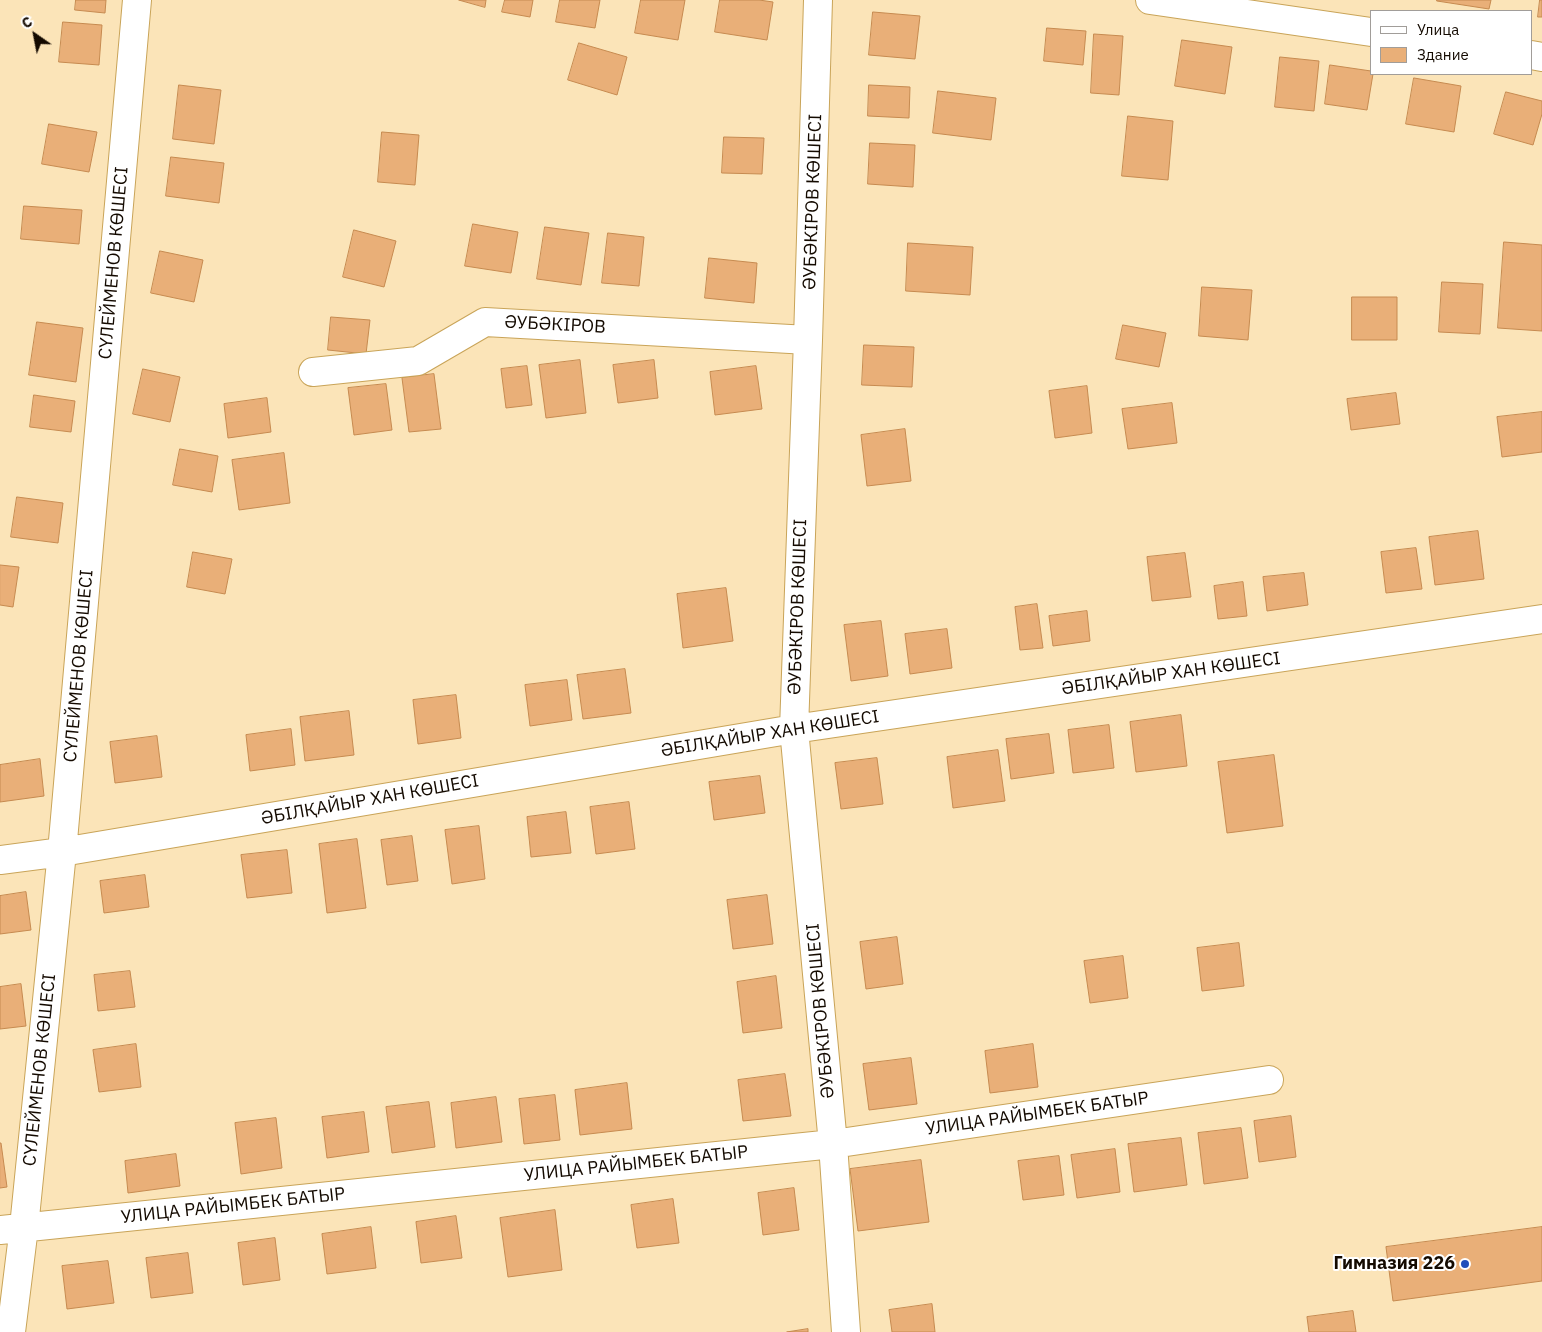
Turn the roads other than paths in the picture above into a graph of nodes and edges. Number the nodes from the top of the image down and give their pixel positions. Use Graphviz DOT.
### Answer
graph roads {
  1 [pos="137,0"];
  2 [pos="818,0"];
  3 [pos="1150,0"];
  4 [pos="1370,32"];
  5 [pos="808,340"];
  6 [pos="313,372"];
  7 [pos="1542,619"];
  8 [pos="794,729"];
  9 [pos="62,852"];
  10 [pos="0,860"];
  11 [pos="1269,1080"];
  12 [pos="833,1144"];
  13 [pos="12,1228"];
  14 [pos="11,1332"];
  15 [pos="846,1332"];
  1 -- 9 [label="street, СҮЛЕЙМЕНОВ КӨШЕСІ"];
  2 -- 5 [label="street, ӘУБӘКІРОВ КӨШЕСІ"];
  3 -- 4 [label="street"];
  5 -- 6 [label="street, ӘУБӘКІРОВ"];
  5 -- 8 [label="street, ӘУБӘКІРОВ КӨШЕСІ"];
  7 -- 8 [label="street, ӘБІЛҚАЙЫР ХАН КӨШЕСІ"];
  8 -- 9 [label="street, ӘБІЛҚАЙЫР ХАН КӨШЕСІ"];
  8 -- 12 [label="street, ӘУБӘКІРОВ КӨШЕСІ"];
  9 -- 10 [label="street, ӘБІЛҚАЙЫР ХАН КӨШЕСІ"];
  9 -- 13 [label="street, СҮЛЕЙМЕНОВ КӨШЕСІ"];
  11 -- 12 [label="street, УЛИЦА РАЙЫМБЕК БАТЫР"];
  12 -- 13 [label="street, УЛИЦА РАЙЫМБЕК БАТЫР"];
  12 -- 15 [label="street, ӘУБӘКІРОВ КӨШЕСІ"];
  13 -- 14 [label="street, СҮЛЕЙМЕНОВ КӨШЕСІ"];
}
